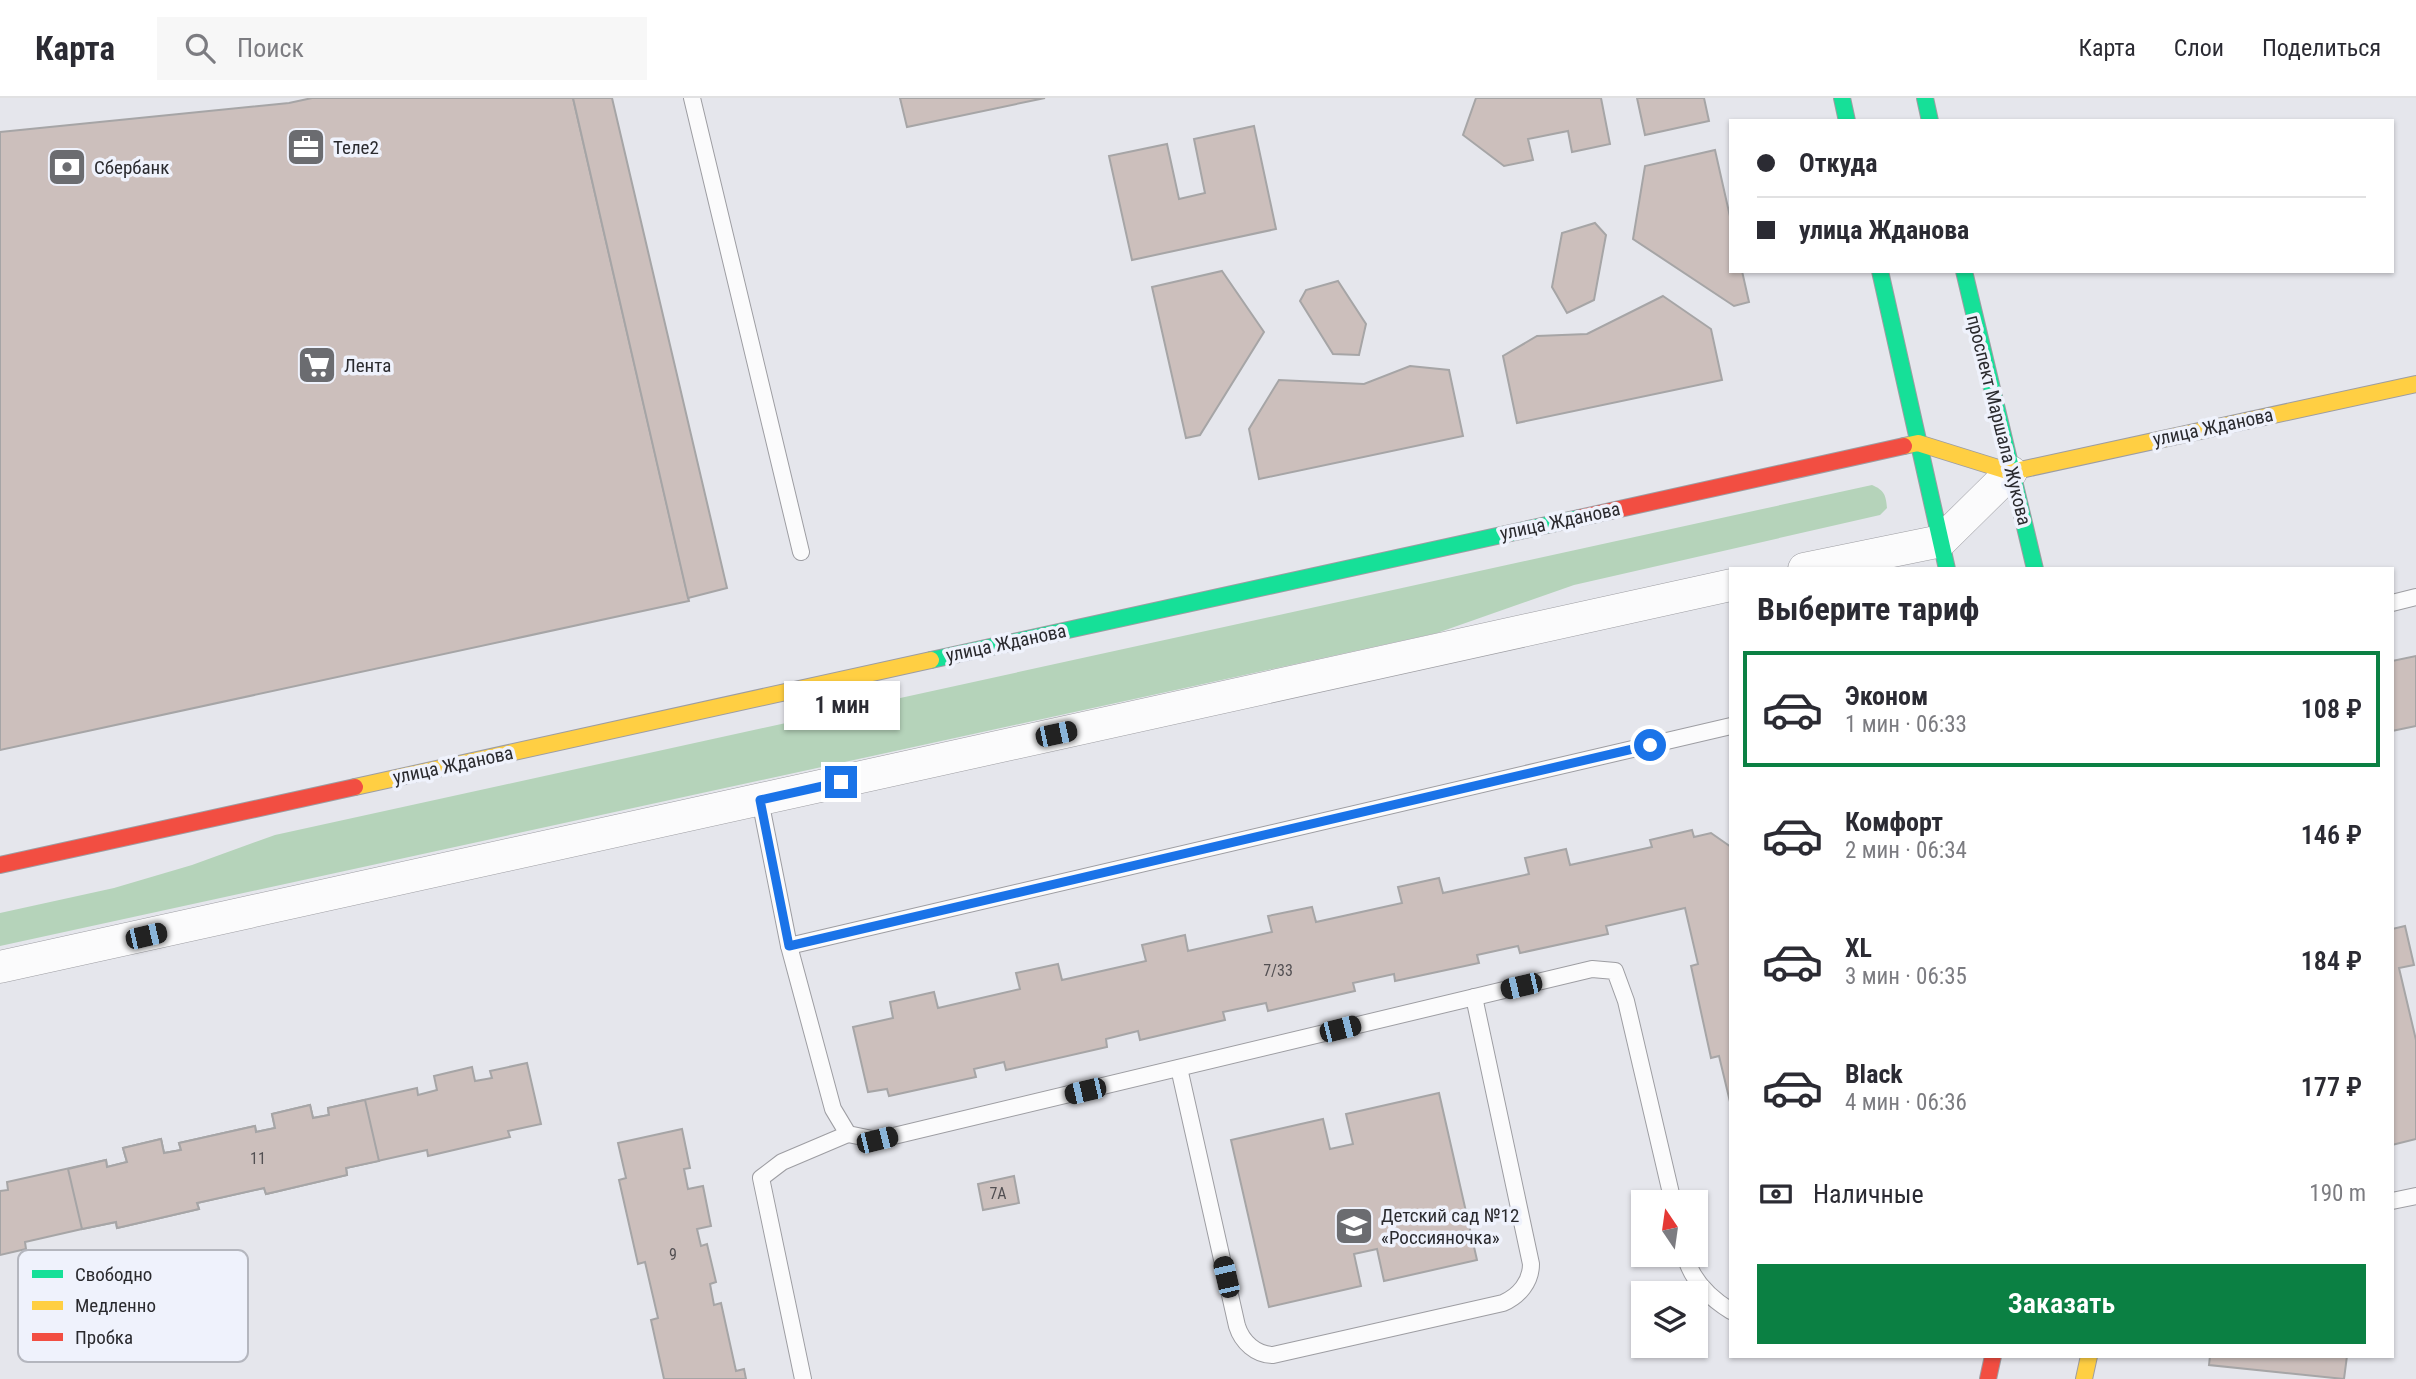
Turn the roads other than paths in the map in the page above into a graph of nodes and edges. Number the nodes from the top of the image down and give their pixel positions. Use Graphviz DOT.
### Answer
graph roads {
  1 [pos="692,98"];
  2 [pos="1842,98"];
  3 [pos="1925,98"];
  4 [pos="1847,119"];
  5 [pos="1930,119"];
  6 [pos="1880,273"];
  7 [pos="1964,273"];
  8 [pos="2416,384"];
  9 [pos="1918,443"];
  10 [pos="2011,472"];
  11 [pos="801,552"];
  12 [pos="1944,555"];
  13 [pos="1824,567"];
  14 [pos="2035,567"];
  15 [pos="1729,585"];
  16 [pos="2416,597"];
  17 [pos="2394,602"];
  18 [pos="1729,726"];
  19 [pos="760,800"];
  20 [pos="0,865"];
  21 [pos="789,946"];
  22 [pos="0,967"];
  23 [pos="1474,997"];
  24 [pos="1179,1068"];
  25 [pos="848,1133"];
  26 [pos="1670,1190"];
  27 [pos="2416,1196"];
  28 [pos="2394,1201"];
  29 [pos="1688,1267"];
  30 [pos="1729,1310"];
  31 [pos="1987,1358"];
  32 [pos="2089,1358"];
  33 [pos="803,1379"];
  34 [pos="1988,1379"];
  35 [pos="2084,1379"];
  1 -- 11 [label="lane"];
  2 -- 4 [label="street"];
  3 -- 5 [label="street"];
  6 -- 9 [label="street"];
  7 -- 10 [label="street, проспект Маршала Жукова"];
  8 -- 10 [label="street, улица Жданова"];
  9 -- 10 [label="street, улица Жданова"];
  9 -- 12 [label="street"];
  9 -- 20 [label="street, улица Жданова"];
  10 -- 12 [label="street"];
  10 -- 14 [label="street, проспект Маршала Жукова"];
  12 -- 13 [label="street"];
  15 -- 19 [label="street"];
  16 -- 17 [label="lane"];
  18 -- 21 [label="lane"];
  19 -- 21 [label="lane"];
  19 -- 22 [label="street"];
  21 -- 25 [label="lane"];
  23 -- 24 [label="lane"];
  23 -- 24 [label="lane"];
  23 -- 26 [label="lane"];
  24 -- 25 [label="lane"];
  25 -- 33 [label="lane"];
  27 -- 28 [label="lane"];
  29 -- 30 [label="lane"];
  31 -- 34 [label="street"];
  32 -- 35 [label="street"];
}
